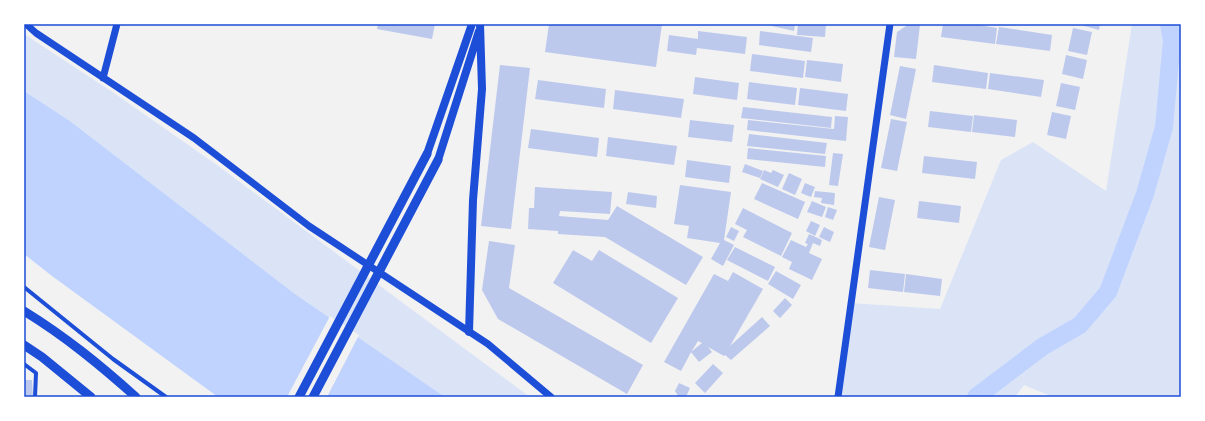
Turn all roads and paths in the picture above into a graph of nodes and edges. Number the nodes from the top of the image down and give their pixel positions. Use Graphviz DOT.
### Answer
graph roads {
  1 [pos="26,24"];
  2 [pos="117,24"];
  3 [pos="472,24"];
  4 [pos="480,24"];
  5 [pos="890,24"];
  6 [pos="103,78"];
  7 [pos="427,154"];
  8 [pos="438,160"];
  9 [pos="24,288"];
  10 [pos="24,311"];
  11 [pos="469,332"];
  12 [pos="24,345"];
  13 [pos="24,364"];
  14 [pos="35,397"];
  15 [pos="91,397"];
  16 [pos="136,397"];
  17 [pos="166,397"];
  18 [pos="299,397"];
  19 [pos="313,397"];
  20 [pos="551,397"];
  21 [pos="838,397"];
  1 -- 6 [label="street"];
  2 -- 6 [label="street"];
  3 -- 7 [label="main road"];
  4 -- 8 [label="main road"];
  4 -- 11 [label="main road"];
  5 -- 21 [label="street"];
  6 -- 11 [label="street"];
  7 -- 18 [label="main road"];
  8 -- 19 [label="main road"];
  9 -- 17 [label="street"];
  10 -- 16 [label="main road"];
  11 -- 20 [label="street"];
  12 -- 15 [label="main road"];
  13 -- 14 [label="street"];
}
